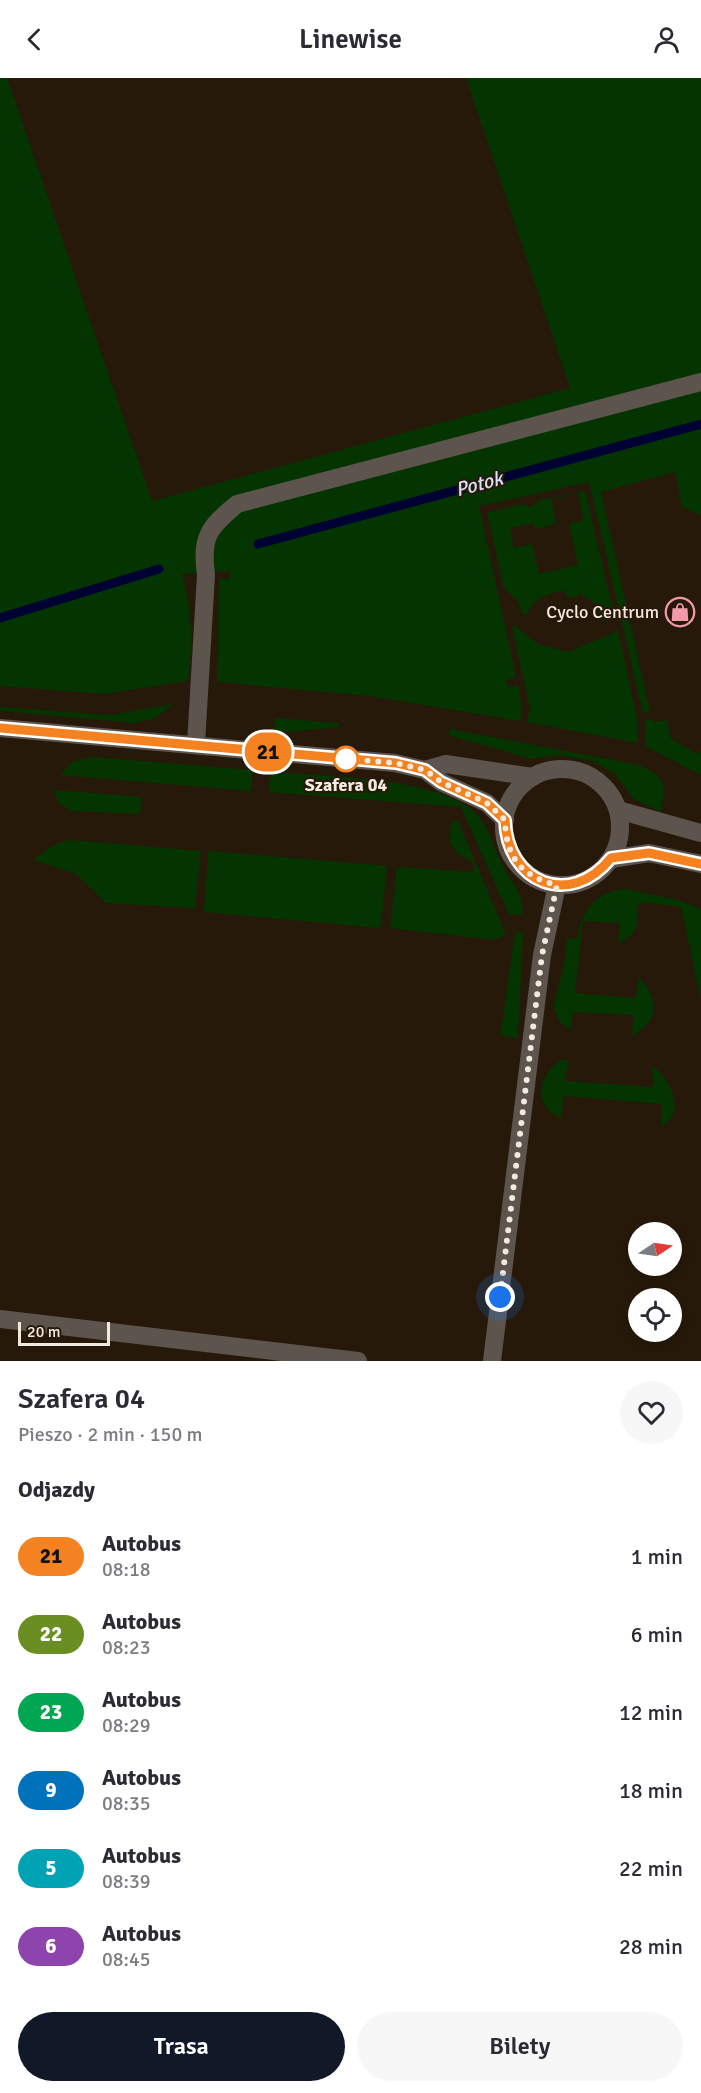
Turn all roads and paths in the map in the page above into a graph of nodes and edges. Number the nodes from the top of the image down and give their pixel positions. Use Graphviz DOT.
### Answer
graph roads {
  1 [pos="701,382"];
  2 [pos="0,728"];
  3 [pos="196,744"];
  4 [pos="425,770"];
  5 [pos="533,777"];
  6 [pos="618,810"];
  7 [pos="505,820"];
  8 [pos="701,833"];
  9 [pos="611,858"];
  10 [pos="701,864"];
  11 [pos="557,885"];
  12 [pos="0,1319"];
  13 [pos="358,1361"];
  14 [pos="492,1361"];
  1 -- 3 [label="street"];
  2 -- 3 [label="street"];
  3 -- 4 [label="street"];
  4 -- 5 [label="street"];
  4 -- 7 [label="street"];
  5 -- 6 [label="street"];
  5 -- 7 [label="street"];
  6 -- 8 [label="street"];
  6 -- 9 [label="street"];
  7 -- 11 [label="street"];
  9 -- 10 [label="street"];
  9 -- 11 [label="street"];
  11 -- 14 [label="street"];
  12 -- 13 [label="street"];
}
